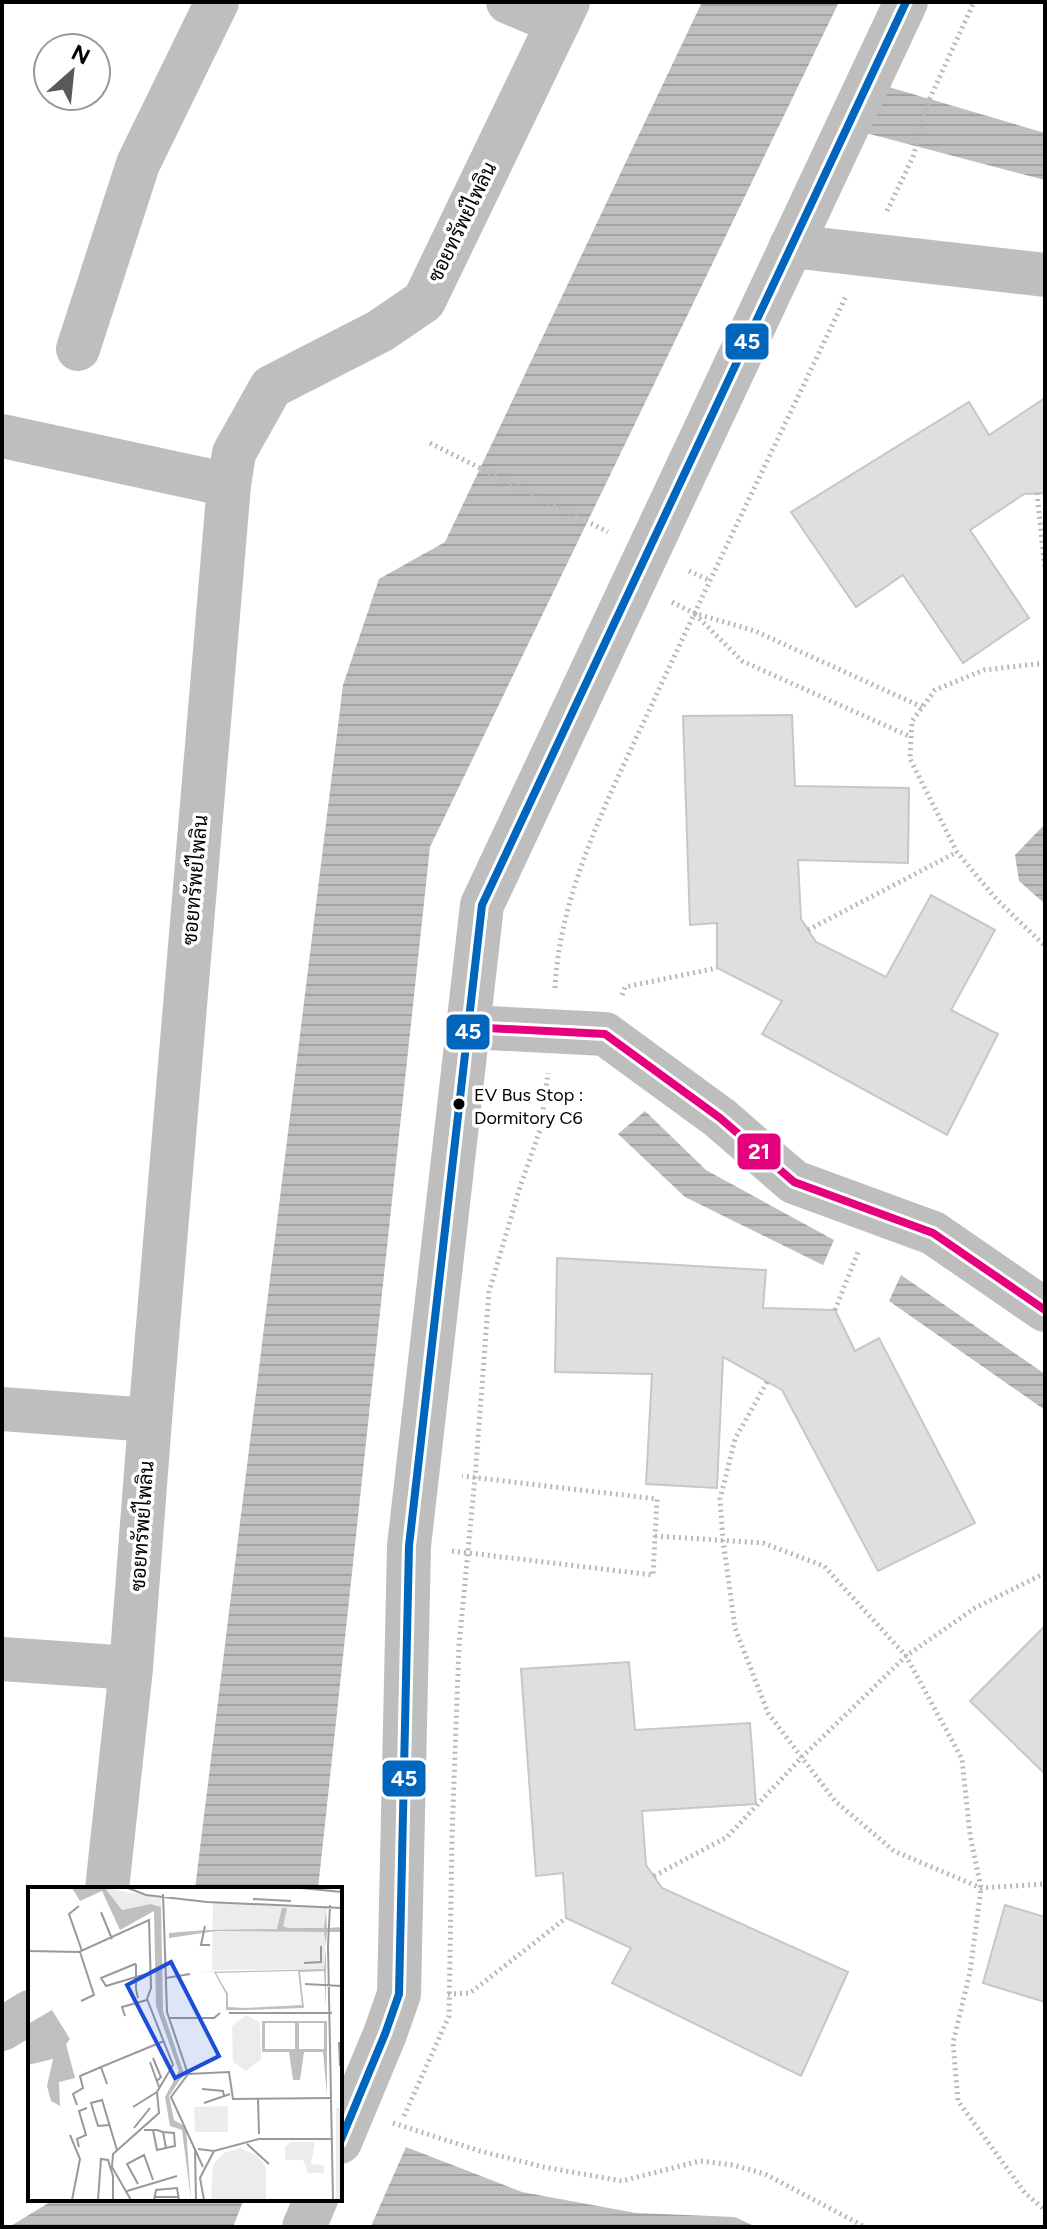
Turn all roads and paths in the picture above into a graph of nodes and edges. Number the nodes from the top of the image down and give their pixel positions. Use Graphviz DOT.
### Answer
graph roads {
  1 [pos="217,2"];
  2 [pos="508,2"];
  3 [pos="906,2"];
  4 [pos="974,2"];
  5 [pos="563,13"];
  6 [pos="791,246"];
  7 [pos="866,255"];
  8 [pos="1045,275"];
  9 [pos="78,349"];
  10 [pos="2,436"];
  11 [pos="430,443"];
  12 [pos="229,485"];
  13 [pos="1037,493"];
  14 [pos="596,526"];
  15 [pos="1045,569"];
  16 [pos="694,613"];
  17 [pos="1045,663"];
  18 [pos="922,707"];
  19 [pos="911,737"];
  20 [pos="957,852"];
  21 [pos="808,930"];
  22 [pos="1045,946"];
  23 [pos="717,968"];
  24 [pos="468,1027"];
  25 [pos="552,1031"];
  26 [pos="605,1034"];
  27 [pos="874,1212"];
  28 [pos="835,1310"];
  29 [pos="1045,1310"];
  30 [pos="767,1382"];
  31 [pos="2,1409"];
  32 [pos="150,1420"];
  33 [pos="417,1471"];
  34 [pos="475,1478"];
  35 [pos="655,1536"];
  36 [pos="723,1540"];
  37 [pos="409,1546"];
  38 [pos="467,1553"];
  39 [pos="1045,1573"];
  40 [pos="906,1656"];
  41 [pos="2,1659"];
  42 [pos="131,1668"];
  43 [pos="802,1757"];
  44 [pos="654,1876"];
  45 [pos="1045,1884"];
  46 [pos="107,1887"];
  47 [pos="981,1888"];
  48 [pos="566,1918"];
  49 [pos="399,1994"];
  50 [pos="449,1994"];
  51 [pos="28,2013"];
  52 [pos="2,2029"];
  53 [pos="357,2102"];
  54 [pos="399,2126"];
  55 [pos="342,2137"];
  56 [pos="315,2201"];
  57 [pos="1045,2210"];
  58 [pos="304,2227"];
  59 [pos="865,2227"];
  1 -- 9 [label="street"];
  2 -- 5 [label="street"];
  3 -- 6 [label="street"];
  4 -- 7 [label="path"];
  5 -- 12 [label="street, ซอยทรัพย์ไพลิน"];
  6 -- 7 [label="street"];
  6 -- 24 [label="street"];
  7 -- 8 [label="street"];
  7 -- 16 [label="path"];
  10 -- 12 [label="street"];
  11 -- 14 [label="path"];
  12 -- 32 [label="street, ซอยทรัพย์ไพลิน"];
  13 -- 15 [label="path"];
  16 -- 18 [label="path"];
  16 -- 19 [label="path"];
  16 -- 25 [label="path"];
  17 -- 18 [label="path"];
  18 -- 19 [label="path"];
  19 -- 20 [label="path"];
  20 -- 21 [label="path"];
  20 -- 22 [label="path"];
  23 -- 26 [label="path"];
  24 -- 25 [label="street"];
  24 -- 33 [label="street"];
  25 -- 26 [label="street"];
  25 -- 34 [label="path"];
  26 -- 27 [label="street"];
  27 -- 28 [label="path"];
  27 -- 29 [label="street"];
  30 -- 36 [label="path"];
  31 -- 32 [label="street"];
  32 -- 42 [label="street, ซอยทรัพย์ไพลิน"];
  33 -- 34 [label="path"];
  33 -- 37 [label="street"];
  34 -- 35 [label="path"];
  34 -- 38 [label="path"];
  35 -- 36 [label="path"];
  35 -- 38 [label="path"];
  36 -- 40 [label="path"];
  36 -- 43 [label="path"];
  37 -- 38 [label="path"];
  37 -- 49 [label="street"];
  38 -- 50 [label="path"];
  39 -- 40 [label="path"];
  40 -- 43 [label="path"];
  40 -- 47 [label="path"];
  41 -- 42 [label="street"];
  42 -- 46 [label="street, ซอยทรัพย์ไพลิน"];
  43 -- 44 [label="path"];
  43 -- 47 [label="path"];
  45 -- 47 [label="path"];
  47 -- 57 [label="path"];
  48 -- 50 [label="path"];
  49 -- 50 [label="path"];
  49 -- 53 [label="street"];
  50 -- 54 [label="path"];
  51 -- 52 [label="street"];
  53 -- 54 [label="path"];
  53 -- 55 [label="street"];
  54 -- 59 [label="path"];
  56 -- 58 [label="street"];
}
